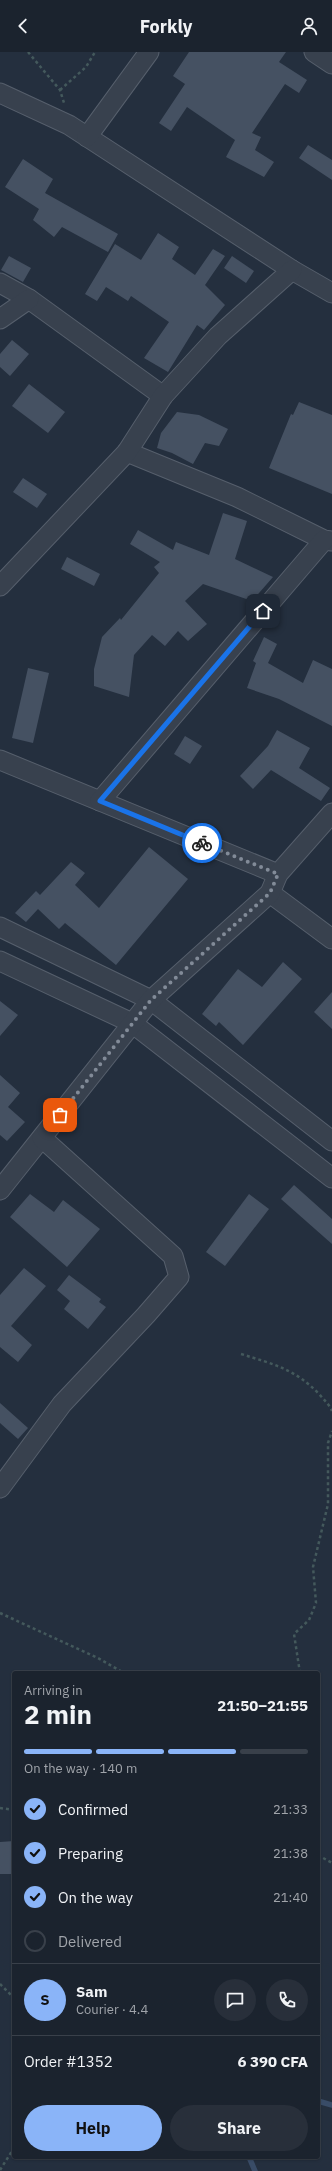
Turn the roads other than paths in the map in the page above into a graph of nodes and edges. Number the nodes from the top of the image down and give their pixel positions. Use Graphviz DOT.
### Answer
graph roads {
  1 [pos="150,52"];
  2 [pos="314,52"];
  3 [pos="332,64"];
  4 [pos="0,93"];
  5 [pos="86,138"];
  6 [pos="292,270"];
  7 [pos="0,283"];
  8 [pos="332,293"];
  9 [pos="29,299"];
  10 [pos="0,319"];
  11 [pos="163,396"];
  12 [pos="127,452"];
  13 [pos="328,541"];
  14 [pos="0,586"];
  15 [pos="0,760"];
  16 [pos="100,801"];
  17 [pos="332,813"];
  18 [pos="278,874"];
  19 [pos="270,893"];
  20 [pos="0,927"];
  21 [pos="332,939"];
  22 [pos="0,961"];
  23 [pos="151,1000"];
  24 [pos="132,1023"];
  25 [pos="42,1138"];
  26 [pos="332,1142"];
  27 [pos="332,1178"];
  28 [pos="0,1190"];
  29 [pos="0,1488"];
  1 -- 5 [label="street"];
  2 -- 3 [label="street"];
  4 -- 5 [label="street"];
  5 -- 6 [label="street"];
  6 -- 8 [label="street"];
  6 -- 11 [label="street"];
  7 -- 9 [label="street"];
  9 -- 10 [label="street"];
  9 -- 11 [label="street"];
  11 -- 12 [label="street"];
  12 -- 13 [label="street"];
  12 -- 14 [label="street"];
  13 -- 16 [label="street"];
  15 -- 16 [label="street"];
  16 -- 18 [label="street"];
  17 -- 18 [label="street"];
  18 -- 19 [label="street"];
  19 -- 21 [label="street"];
  19 -- 23 [label="street"];
  20 -- 23 [label="street"];
  22 -- 24 [label="street"];
  23 -- 24 [label="street"];
  23 -- 26 [label="street"];
  24 -- 25 [label="street"];
  24 -- 27 [label="street"];
  25 -- 28 [label="street"];
  25 -- 29 [label="street"];
}
